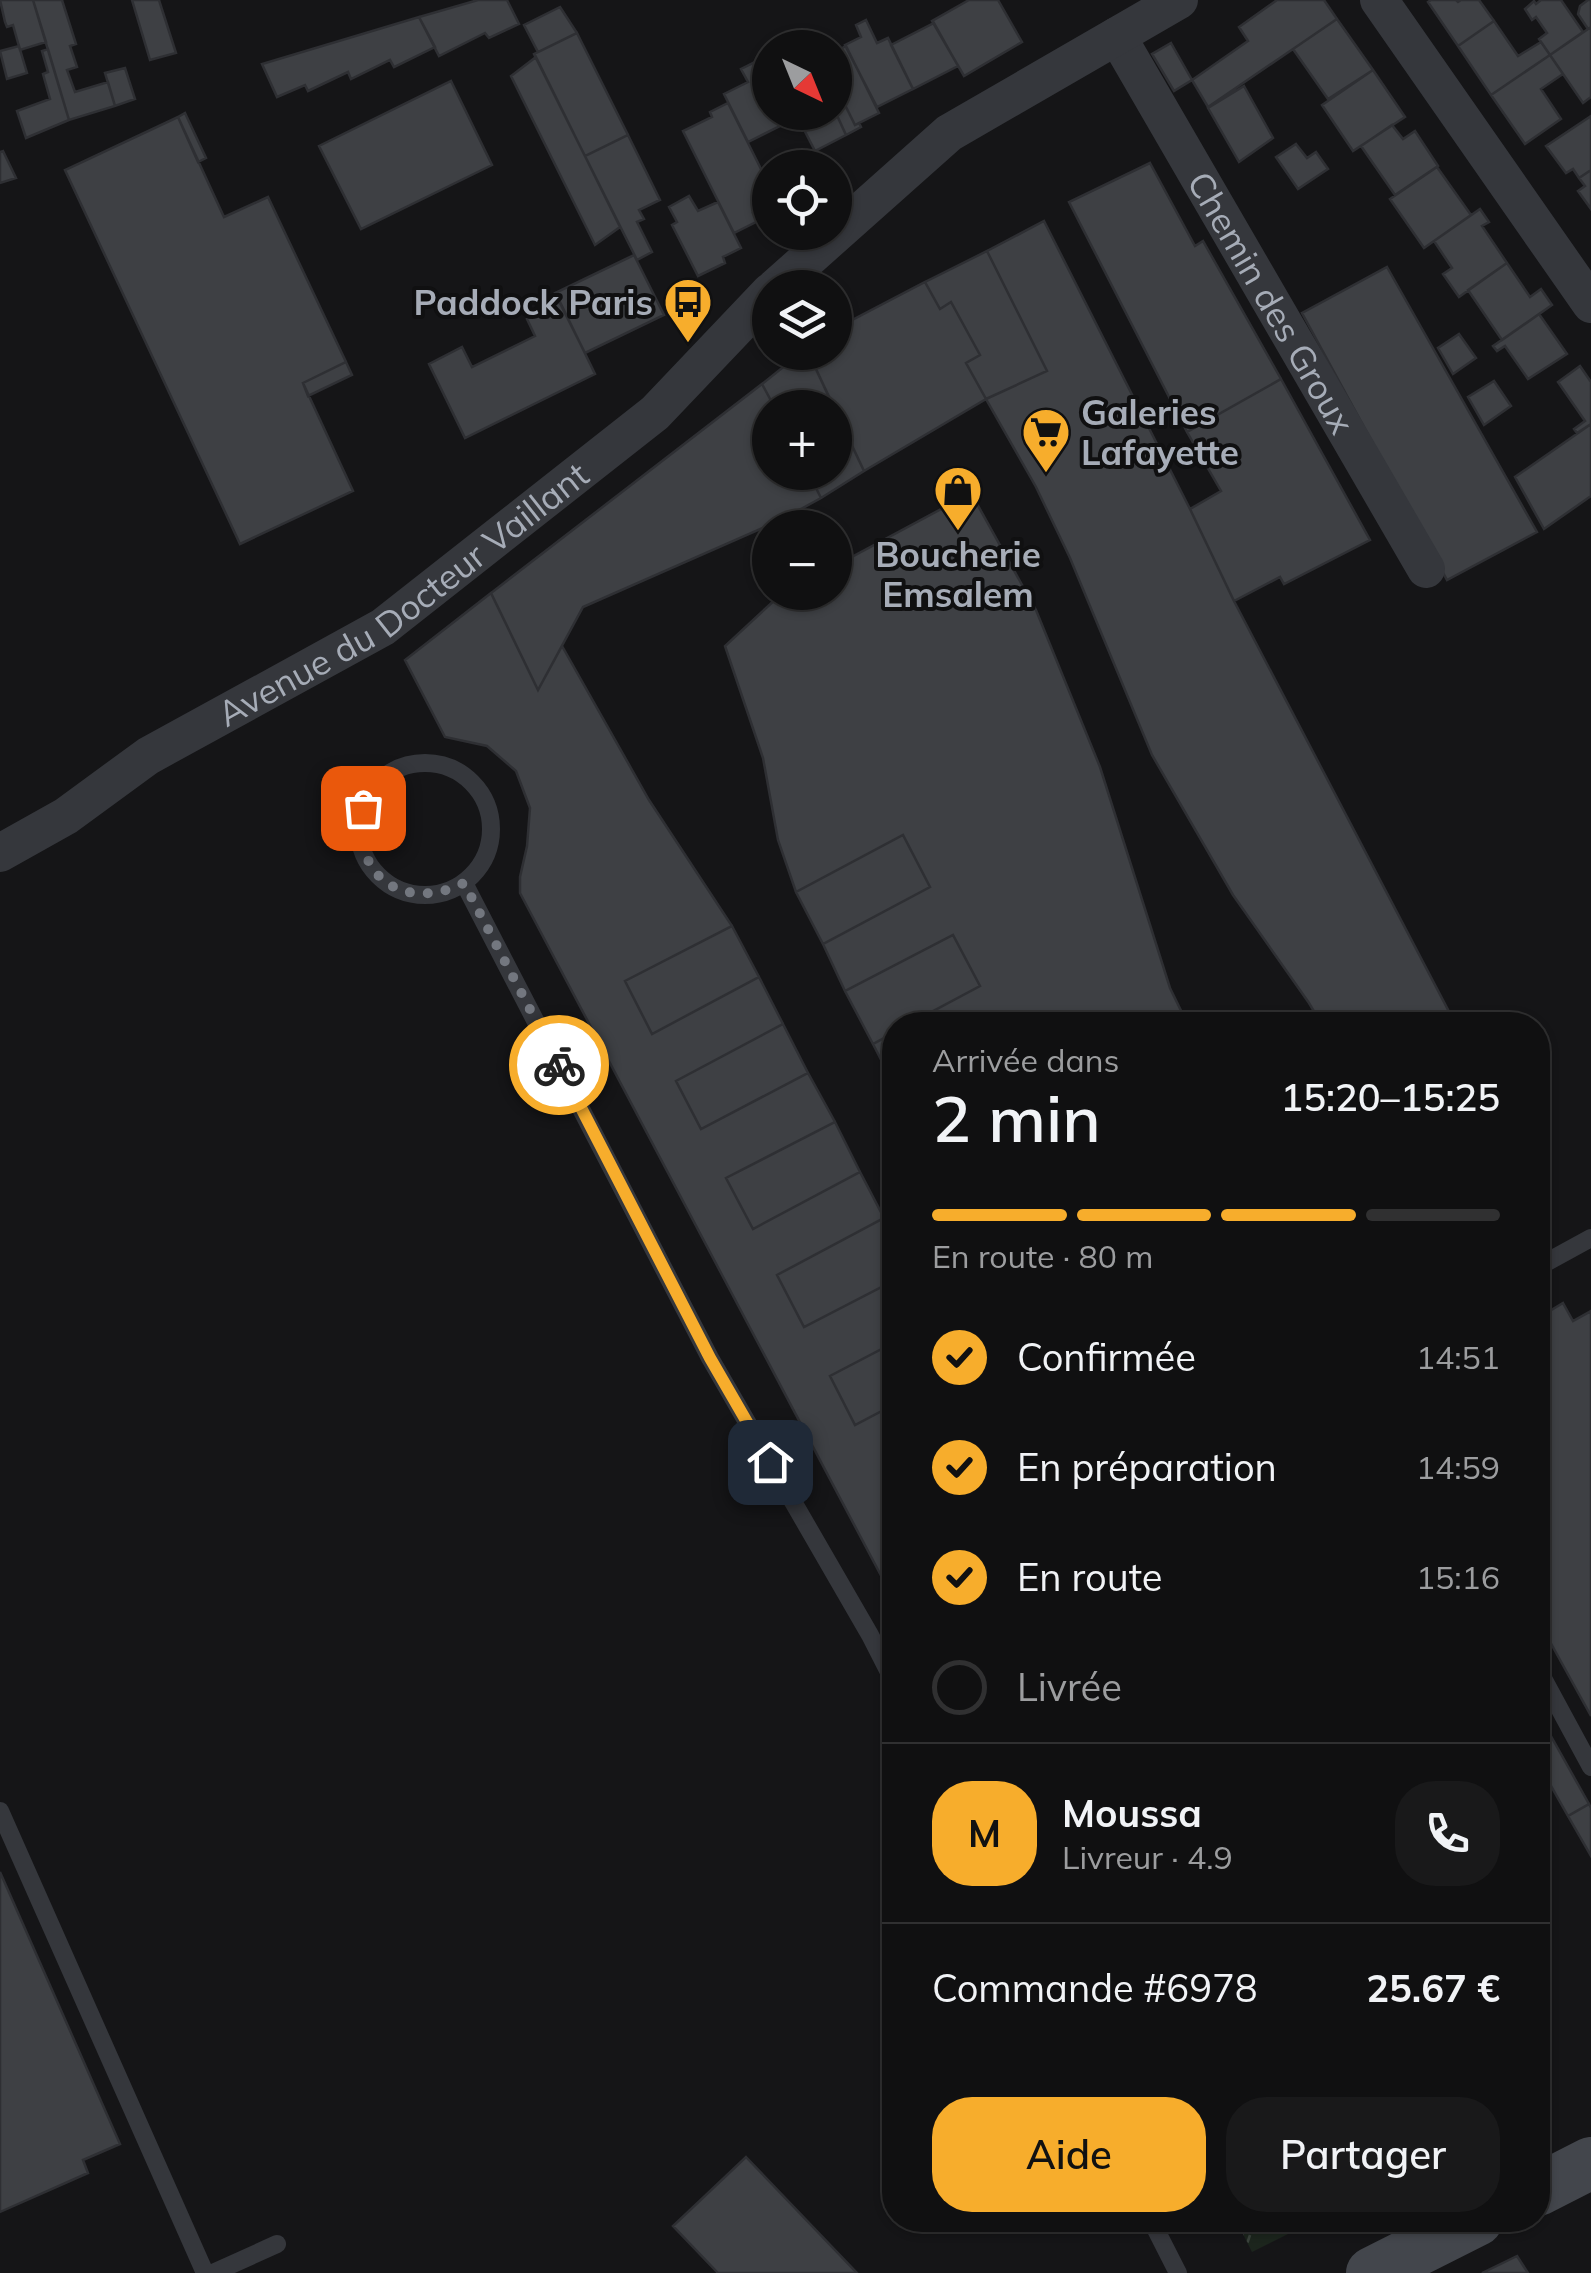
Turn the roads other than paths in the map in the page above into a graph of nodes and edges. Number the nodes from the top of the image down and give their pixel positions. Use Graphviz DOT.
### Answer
graph roads {
  1 [pos="1179,0"];
  2 [pos="1379,0"];
  3 [pos="1117,36"];
  4 [pos="795,270"];
  5 [pos="1591,304"];
  6 [pos="752,312"];
  7 [pos="1426,570"];
  8 [pos="0,853"];
  9 [pos="464,883"];
  10 [pos="1591,1238"];
  11 [pos="1550,1260"];
  12 [pos="882,1659"];
  13 [pos="1550,1691"];
  14 [pos="1591,1767"];
  15 [pos="0,1811"];
  16 [pos="1157,2232"];
  17 [pos="1453,2232"];
  18 [pos="277,2244"];
  19 [pos="205,2273"];
  20 [pos="213,2273"];
  21 [pos="1178,2273"];
  22 [pos="1372,2273"];
  1 -- 3 [label="street, Avenue du Docteur Vaillant"];
  2 -- 5 [label="street"];
  3 -- 4 [label="street, Avenue du Docteur Vaillant"];
  3 -- 7 [label="street, Chemin des Groux"];
  6 -- 8 [label="street, Avenue du Docteur Vaillant"];
  9 -- 9 [label="lane"];
  9 -- 12 [label="lane"];
  10 -- 11 [label="lane"];
  13 -- 14 [label="lane"];
  15 -- 19 [label="lane"];
  16 -- 21 [label="lane"];
  17 -- 22 [label="main road"];
  18 -- 20 [label="lane"];
}
